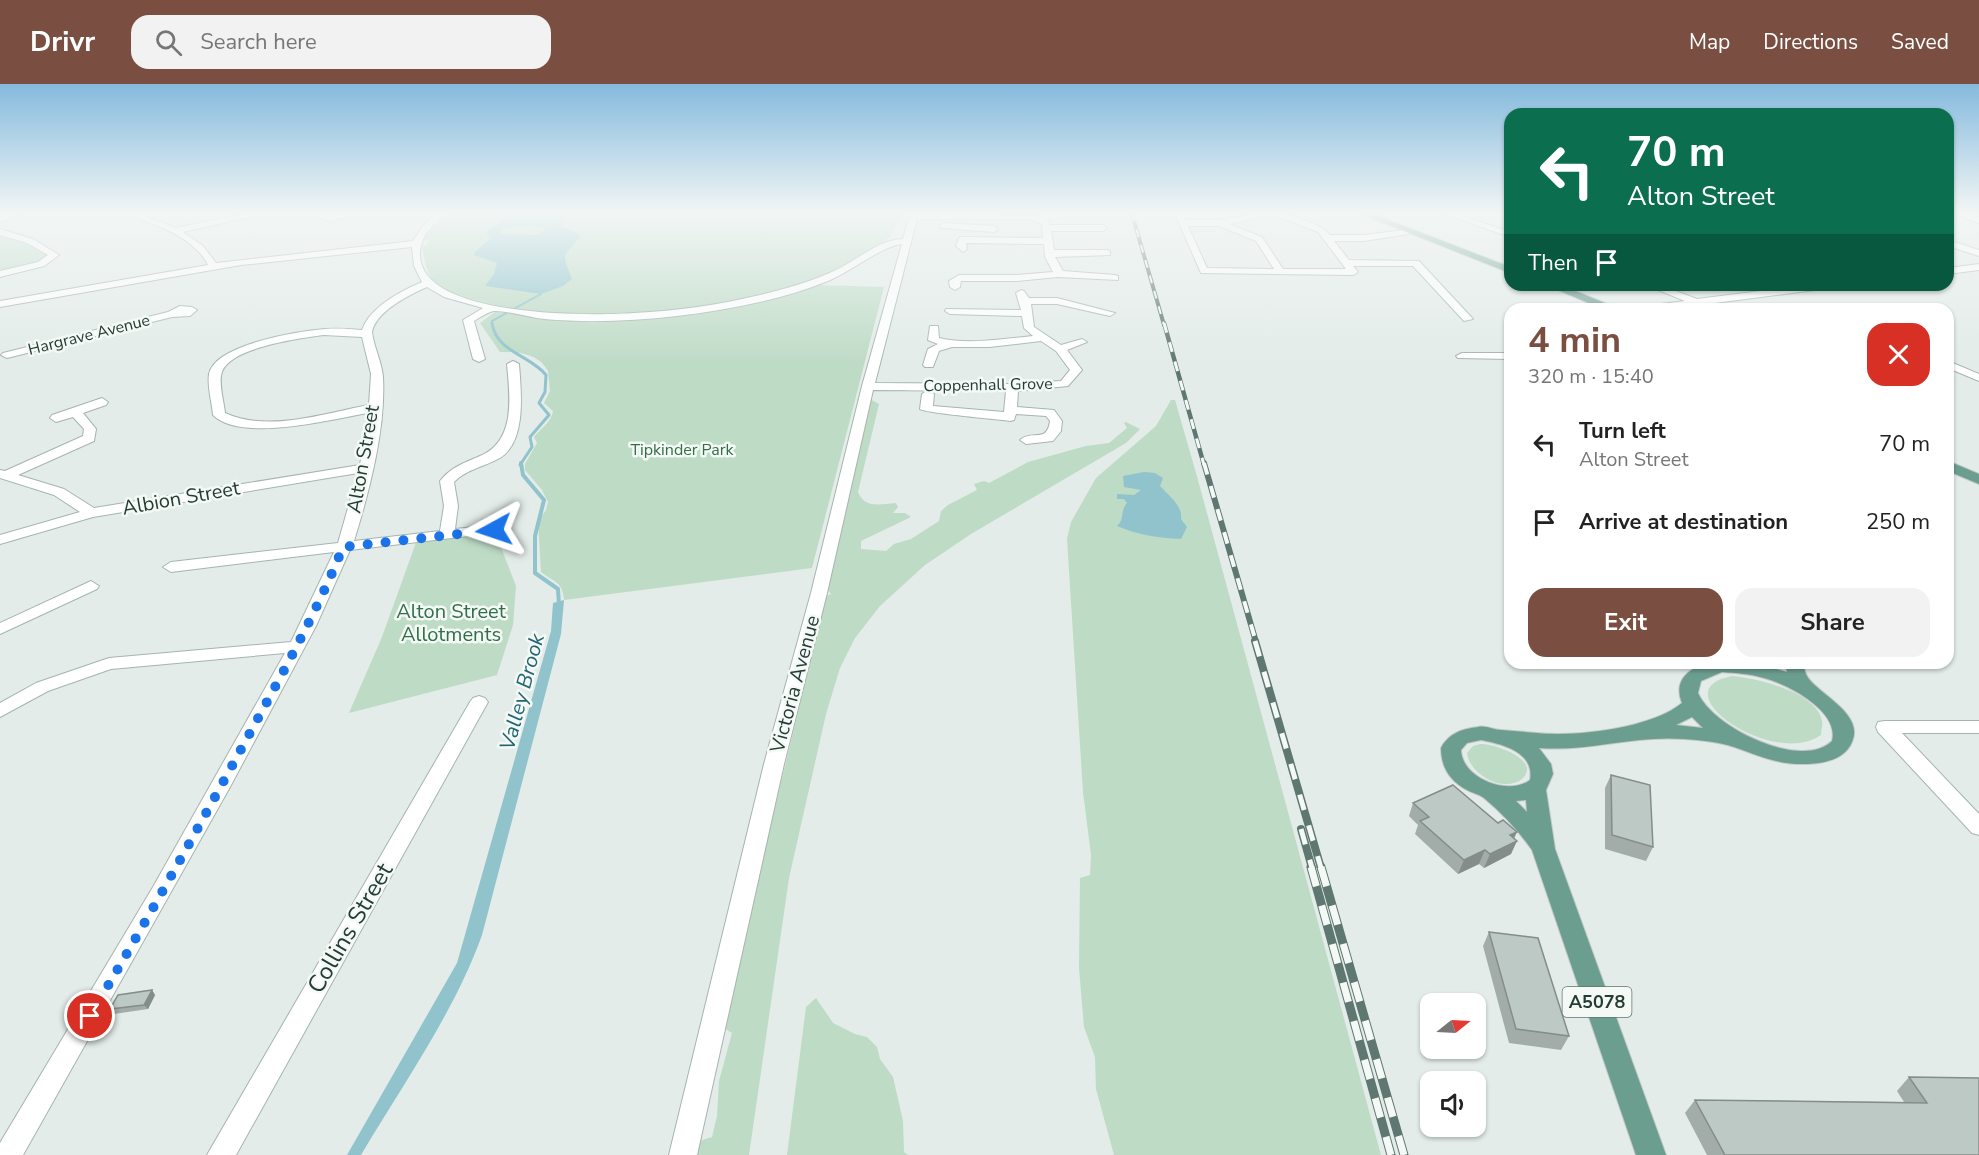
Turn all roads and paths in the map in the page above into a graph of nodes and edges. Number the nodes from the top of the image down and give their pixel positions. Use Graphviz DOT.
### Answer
graph roads {
  1 [pos="41,264"];
  2 [pos="228,264"];
  3 [pos="418,264"];
  4 [pos="856,264"];
  5 [pos="900,264"];
  6 [pos="1055,264"];
  7 [pos="1201,264"];
  8 [pos="1275,264"];
  9 [pos="1348,264"];
  10 [pos="1417,264"];
  11 [pos="213,266"];
  12 [pos="1979,267"];
  13 [pos="1954,270"];
  14 [pos="1280,271"];
  15 [pos="0,274"];
  16 [pos="1059,274"];
  17 [pos="1115,278"];
  18 [pos="427,283"];
  19 [pos="955,287"];
  20 [pos="1566,291"];
  21 [pos="1668,291"];
  22 [pos="1784,291"];
  23 [pos="1024,302"];
  24 [pos="1698,302"];
  25 [pos="1598,303"];
  26 [pos="1690,303"];
  27 [pos="0,304"];
  28 [pos="497,309"];
  29 [pos="950,311"];
  30 [pos="1110,313"];
  31 [pos="172,314"];
  32 [pos="1468,319"];
  33 [pos="934,328"];
  34 [pos="366,333"];
  35 [pos="1040,338"];
  36 [pos="1082,342"];
  37 [pos="951,344"];
  38 [pos="1060,349"];
  39 [pos="3,354"];
  40 [pos="1462,356"];
  41 [pos="1504,356"];
  42 [pos="479,359"];
  43 [pos="513,364"];
  44 [pos="929,365"];
  45 [pos="0,366"];
  46 [pos="1954,367"];
  47 [pos="1979,378"];
  48 [pos="868,386"];
  49 [pos="1012,388"];
  50 [pos="928,394"];
  51 [pos="102,402"];
  52 [pos="374,408"];
  53 [pos="75,412"];
  54 [pos="1010,413"];
  55 [pos="56,418"];
  56 [pos="1026,440"];
  57 [pos="365,468"];
  58 [pos="1954,468"];
  59 [pos="3,474"];
  60 [pos="1979,480"];
  61 [pos="91,513"];
  62 [pos="494,530"];
  63 [pos="447,534"];
  64 [pos="0,540"];
  65 [pos="343,547"];
  66 [pos="171,567"];
  67 [pos="91,586"];
  68 [pos="0,629"];
  69 [pos="296,647"];
  70 [pos="1705,669"];
  71 [pos="1751,669"];
  72 [pos="1795,669"];
  73 [pos="1816,696"];
  74 [pos="479,702"];
  75 [pos="1693,705"];
  76 [pos="0,711"];
  77 [pos="1979,727"];
  78 [pos="1641,731"];
  79 [pos="1502,737"];
  80 [pos="1573,740"];
  81 [pos="1742,742"];
  82 [pos="1539,779"];
  83 [pos="1490,791"];
  84 [pos="1979,827"];
  85 [pos="1544,849"];
  86 [pos="8,1155"];
  87 [pos="221,1155"];
  88 [pos="683,1155"];
  89 [pos="1652,1155"];
  1 -- 15 [label="street"];
  2 -- 11 [label="street"];
  3 -- 18 [label="street"];
  4 -- 28 [label="street"];
  5 -- 48 [label="street, Victoria Avenue"];
  6 -- 16 [label="street"];
  7 -- 14 [label="street"];
  8 -- 14 [label="street"];
  9 -- 14 [label="street"];
  10 -- 32 [label="street"];
  11 -- 27 [label="street"];
  12 -- 13 [label="street"];
  16 -- 17 [label="street"];
  16 -- 19 [label="street"];
  18 -- 28 [label="street"];
  18 -- 34 [label="street"];
  20 -- 25 [label="main road"];
  21 -- 24 [label="street"];
  22 -- 24 [label="street"];
  23 -- 29 [label="street"];
  23 -- 30 [label="street"];
  23 -- 35 [label="street"];
  24 -- 26 [label="street"];
  28 -- 42 [label="street"];
  31 -- 39 [label="street, Hargrave Avenue"];
  33 -- 37 [label="street"];
  34 -- 52 [label="street, Alton Street"];
  34 -- 52 [label="street"];
  35 -- 37 [label="street"];
  35 -- 38 [label="street, Coppenhall Grove"];
  36 -- 38 [label="street, Coppenhall Grove"];
  37 -- 44 [label="street"];
  38 -- 49 [label="street, Coppenhall Grove"];
  39 -- 45 [label="street"];
  40 -- 41 [label="street"];
  43 -- 63 [label="street"];
  46 -- 47 [label="street"];
  48 -- 49 [label="street, Coppenhall Grove"];
  48 -- 88 [label="street, Victoria Avenue"];
  49 -- 54 [label="street"];
  50 -- 54 [label="street"];
  51 -- 53 [label="street"];
  52 -- 57 [label="street, Alton Street"];
  53 -- 55 [label="street"];
  53 -- 59 [label="street"];
  54 -- 56 [label="street"];
  57 -- 61 [label="street, Albion Street"];
  57 -- 65 [label="street, Alton Street"];
  58 -- 60 [label="main road"];
  59 -- 61 [label="street"];
  61 -- 64 [label="street, Albion Street"];
  62 -- 63 [label="street"];
  63 -- 65 [label="street"];
  65 -- 66 [label="street"];
  65 -- 69 [label="street, Alton Street"];
  67 -- 68 [label="street"];
  69 -- 76 [label="street"];
  69 -- 86 [label="street, Alton Street"];
  70 -- 75 [label="main road"];
  71 -- 73 [label="main road"];
  72 -- 73 [label="main road"];
  73 -- 81 [label="main road"];
  74 -- 87 [label="street, Collins Street"];
  75 -- 78 [label="main road"];
  75 -- 81 [label="main road"];
  77 -- 84 [label="street"];
  78 -- 80 [label="main road"];
  78 -- 81 [label="main road"];
  79 -- 80 [label="main road"];
  79 -- 82 [label="main road"];
  79 -- 83 [label="main road"];
  80 -- 82 [label="main road"];
  82 -- 83 [label="main road"];
  82 -- 85 [label="main road, A5078"];
  83 -- 85 [label="main road, A5078"];
  85 -- 89 [label="main road, A5078"];
}
